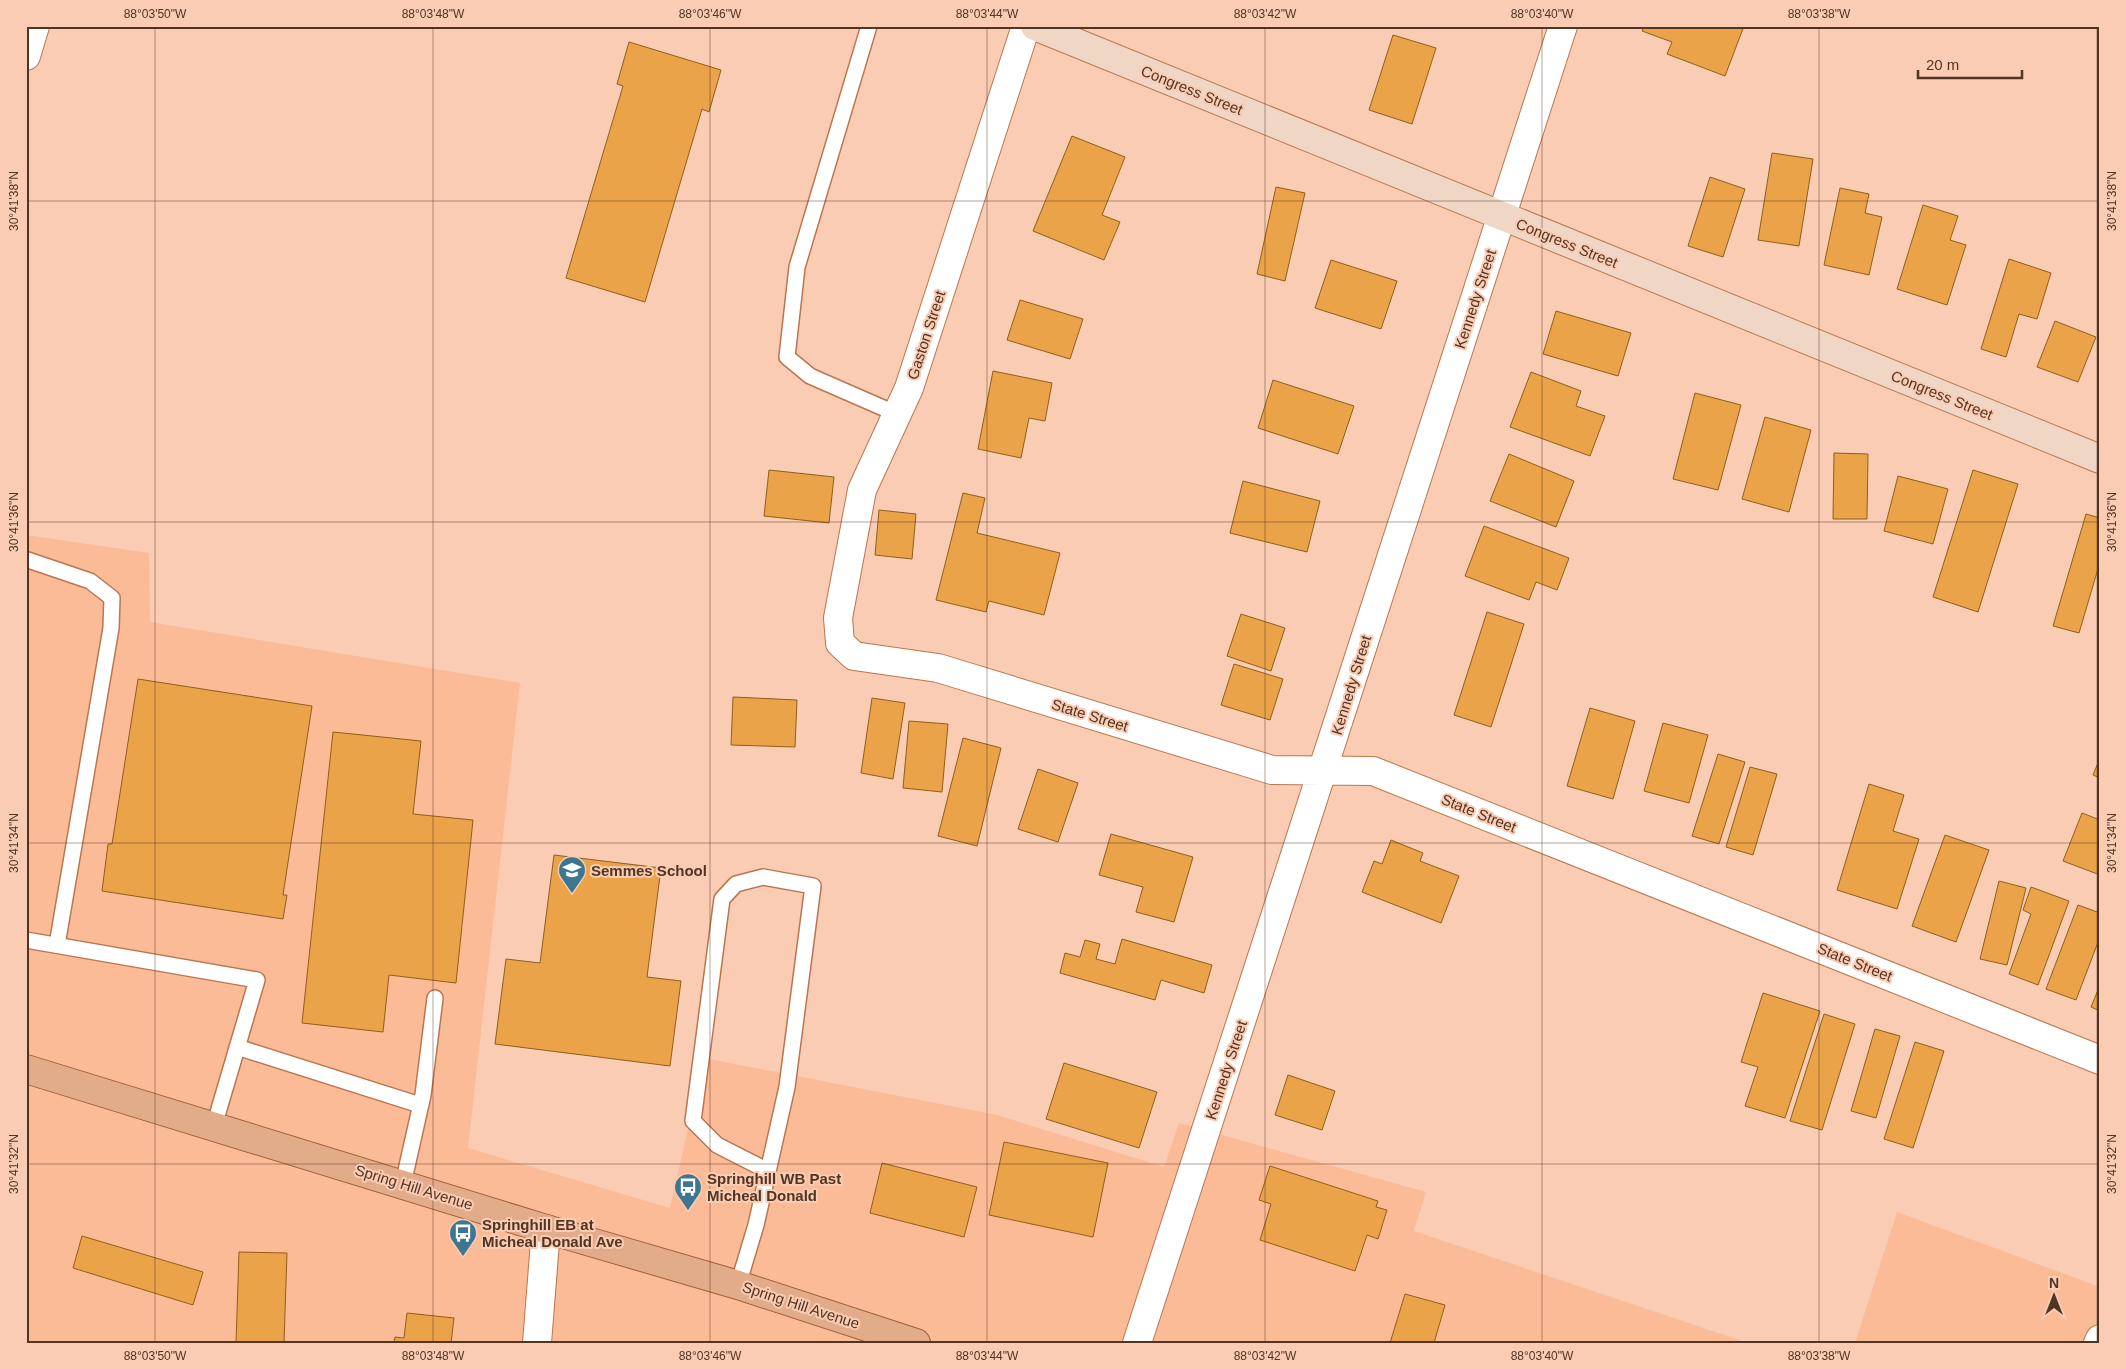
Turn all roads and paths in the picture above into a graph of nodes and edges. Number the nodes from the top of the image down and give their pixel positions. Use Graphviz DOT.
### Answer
graph roads {
  1 [pos="35,26"];
  2 [pos="869,26"];
  3 [pos="1026,26"];
  4 [pos="1034,26"];
  5 [pos="1563,26"];
  6 [pos="26,56"];
  7 [pos="1502,217"];
  8 [pos="897,414"];
  9 [pos="2100,459"];
  10 [pos="27,564"];
  11 [pos="840,644"];
  12 [pos="1324,771"];
  13 [pos="26,940"];
  14 [pos="57,945"];
  15 [pos="435,998"];
  16 [pos="237,1047"];
  17 [pos="2100,1060"];
  18 [pos="26,1069"];
  19 [pos="420,1105"];
  20 [pos="214,1126"];
  21 [pos="768,1171"];
  22 [pos="404,1184"];
  23 [pos="546,1229"];
  24 [pos="738,1285"];
  25 [pos="2100,1339"];
  26 [pos="538,1343"];
  27 [pos="916,1343"];
  28 [pos="1137,1343"];
  29 [pos="2098,1343"];
  1 -- 6 [label="street"];
  2 -- 8 [label="lane"];
  3 -- 8 [label="street, Gaston Street"];
  4 -- 7 [label="street, Congress Street"];
  5 -- 7 [label="street, Kennedy Street"];
  7 -- 9 [label="street, Congress Street"];
  7 -- 12 [label="street, Kennedy Street"];
  8 -- 11 [label="street, Gaston Street"];
  10 -- 14 [label="lane"];
  11 -- 12 [label="street, State Street"];
  12 -- 17 [label="street, State Street"];
  12 -- 28 [label="street, Kennedy Street"];
  13 -- 14 [label="lane"];
  14 -- 16 [label="lane"];
  15 -- 19 [label="lane"];
  16 -- 19 [label="lane"];
  16 -- 20 [label="lane"];
  18 -- 20 [label="main road, Spring Hill Avenue"];
  19 -- 22 [label="lane"];
  20 -- 22 [label="main road, Spring Hill Avenue"];
  21 -- 21 [label="lane"];
  21 -- 24 [label="lane"];
  22 -- 23 [label="main road, Spring Hill Avenue"];
  23 -- 24 [label="main road, Spring Hill Avenue"];
  23 -- 26 [label="street"];
  24 -- 27 [label="main road, Spring Hill Avenue"];
  25 -- 29 [label="street"];
}
